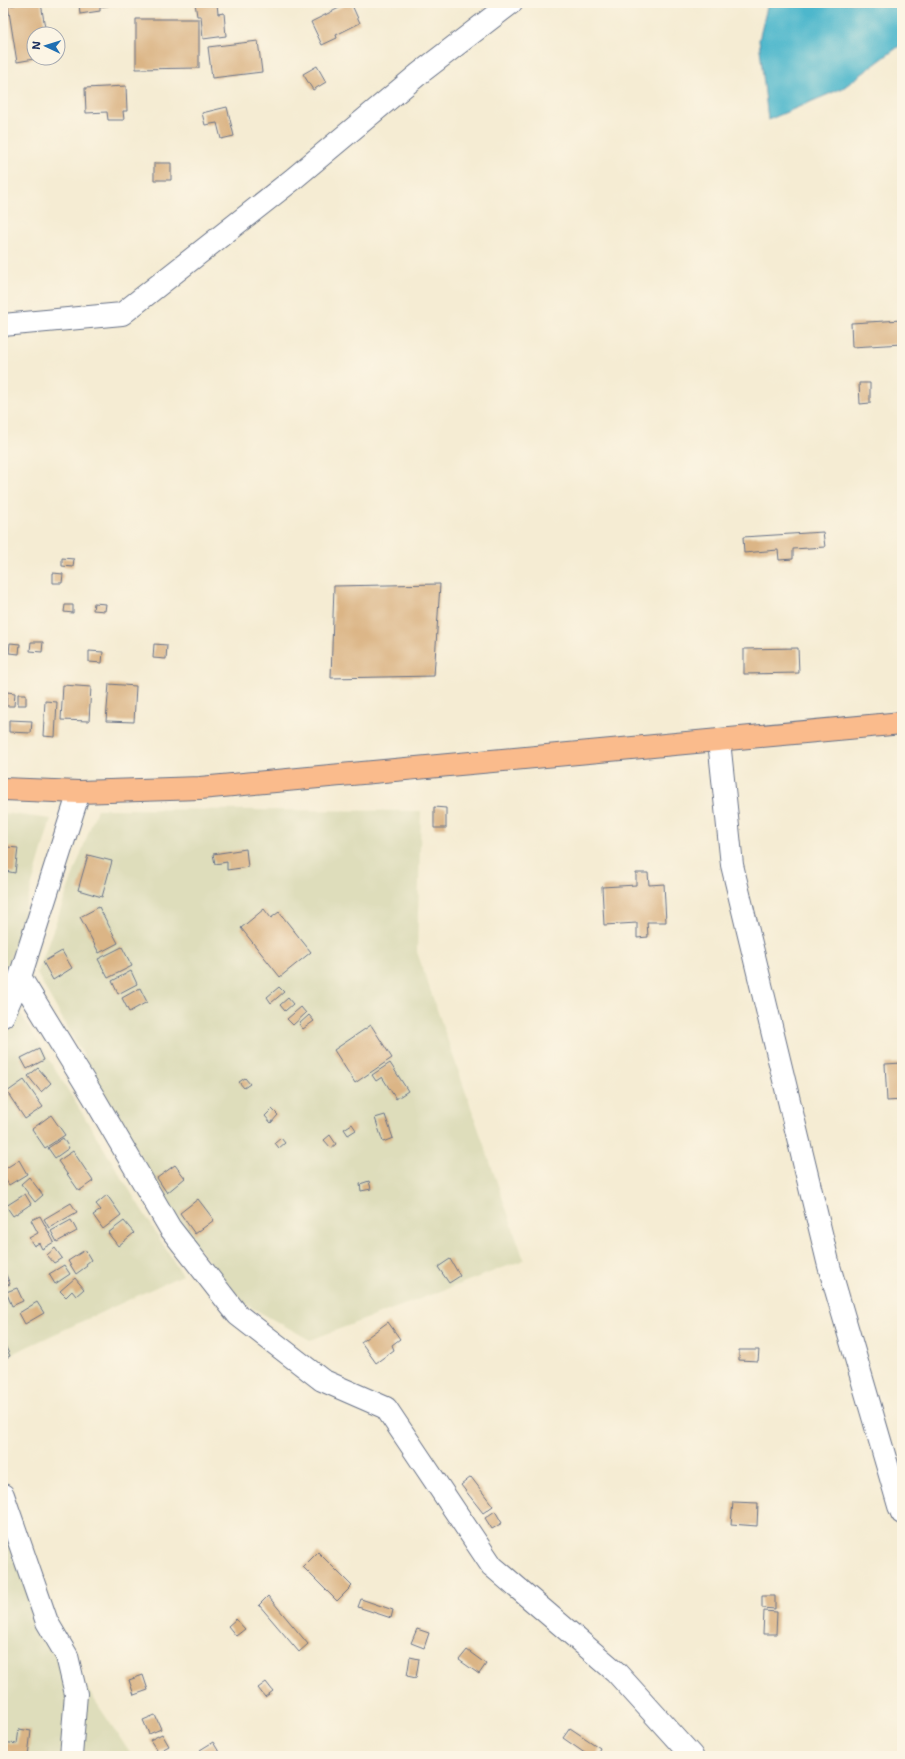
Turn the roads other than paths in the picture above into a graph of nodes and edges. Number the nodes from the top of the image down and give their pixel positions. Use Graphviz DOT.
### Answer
graph roads {
  1 [pos="511,3"];
  2 [pos="3,325"];
  3 [pos="902,723"];
  4 [pos="719,740"];
  5 [pos="3,789"];
  6 [pos="79,792"];
  7 [pos="20,977"];
  8 [pos="3,1016"];
  9 [pos="3,1495"];
  10 [pos="901,1508"];
  11 [pos="71,1756"];
  12 [pos="692,1756"];
  1 -- 2 [label="street"];
  3 -- 4 [label="main road"];
  4 -- 6 [label="main road"];
  4 -- 10 [label="street"];
  5 -- 6 [label="main road"];
  6 -- 7 [label="street"];
  7 -- 8 [label="street"];
  7 -- 12 [label="street"];
  9 -- 11 [label="street"];
}
